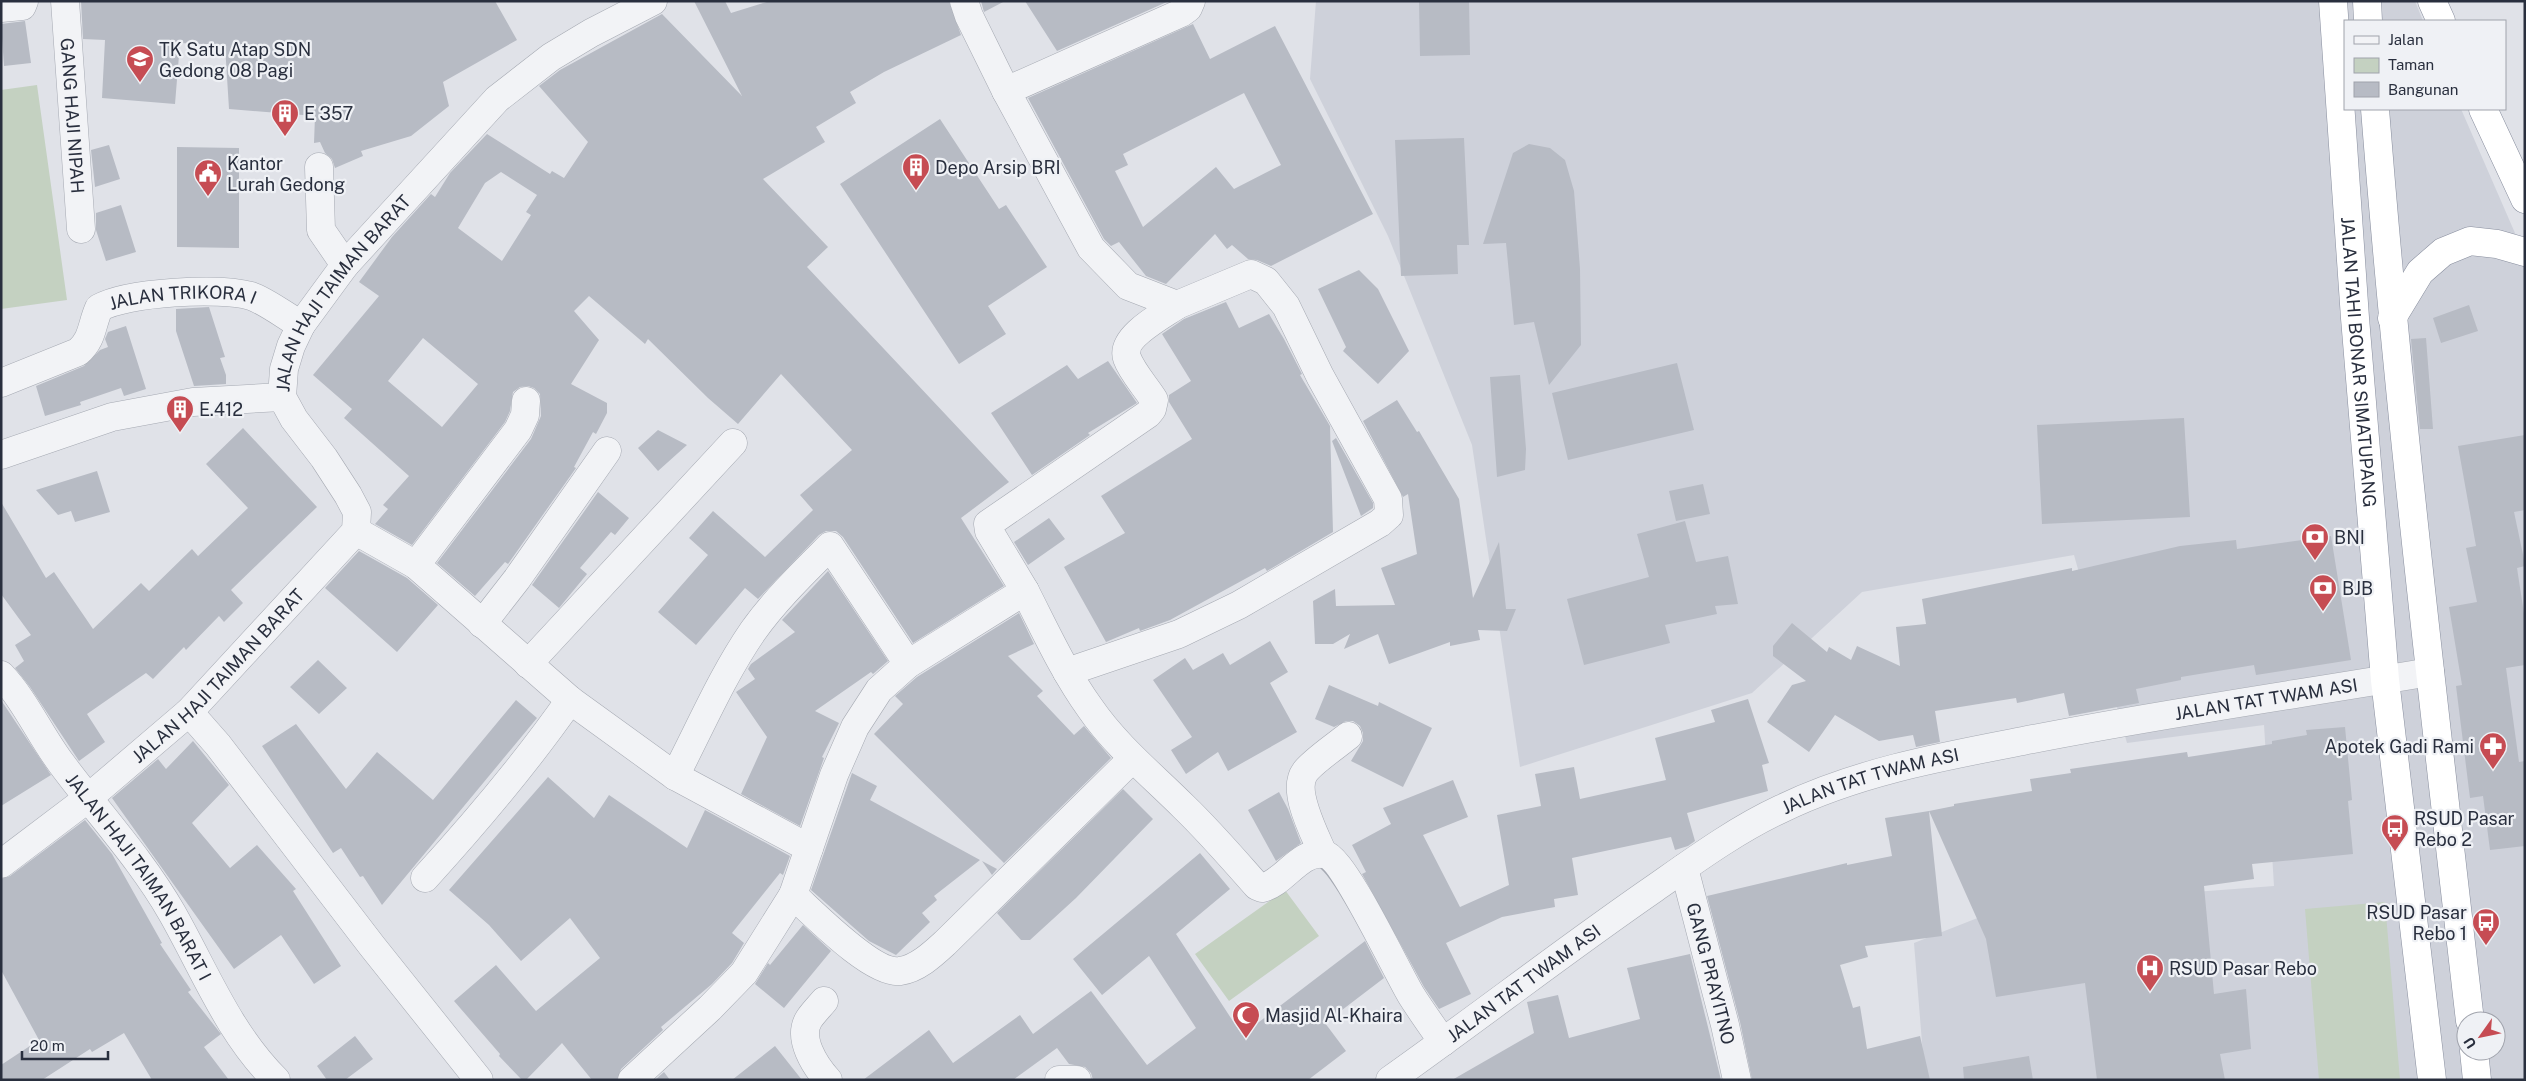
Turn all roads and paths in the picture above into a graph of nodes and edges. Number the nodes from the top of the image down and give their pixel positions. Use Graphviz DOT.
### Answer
graph roads {
  1 [pos="24,1"];
  2 [pos="65,1"];
  3 [pos="653,1"];
  4 [pos="964,1"];
  5 [pos="1192,1"];
  6 [pos="2333,1"];
  7 [pos="2367,1"];
  8 [pos="2432,1"];
  9 [pos="1,8"];
  10 [pos="2368,20"];
  11 [pos="2442,20"];
  12 [pos="1006,91"];
  13 [pos="2375,110"];
  14 [pos="2482,110"];
  15 [pos="319,167"];
  16 [pos="2525,199"];
  17 [pos="81,229"];
  18 [pos="2525,252"];
  19 [pos="345,266"];
  20 [pos="1177,305"];
  21 [pos="2392,318"];
  22 [pos="301,325"];
  23 [pos="1,383"];
  24 [pos="282,397"];
  25 [pos="526,401"];
  26 [pos="733,443"];
  27 [pos="607,451"];
  28 [pos="1,455"];
  29 [pos="356,531"];
  30 [pos="416,565"];
  31 [pos="1025,591"];
  32 [pos="482,624"];
  33 [pos="528,664"];
  34 [pos="908,664"];
  35 [pos="1067,672"];
  36 [pos="2430,672"];
  37 [pos="1,675"];
  38 [pos="2385,680"];
  39 [pos="570,700"];
  40 [pos="189,712"];
  41 [pos="1348,736"];
  42 [pos="1132,759"];
  43 [pos="675,776"];
  44 [pos="87,798"];
  45 [pos="809,848"];
  46 [pos="1323,854"];
  47 [pos="1,864"];
  48 [pos="1684,868"];
  49 [pos="425,878"];
  50 [pos="793,895"];
  51 [pos="824,1001"];
  52 [pos="2469,1011"];
  53 [pos="1443,1042"];
  54 [pos="2475,1061"];
  55 [pos="276,1080"];
  56 [pos="479,1080"];
  57 [pos="632,1080"];
  58 [pos="828,1080"];
  59 [pos="1059,1080"];
  60 [pos="1078,1080"];
  61 [pos="1390,1080"];
  62 [pos="1737,1080"];
  63 [pos="2432,1080"];
  64 [pos="2477,1080"];
  1 -- 9 [label="street"];
  2 -- 17 [label="street, GANG HAJI NIPAH"];
  3 -- 19 [label="street, JALAN HAJI TAIMAN BARAT"];
  4 -- 12 [label="street"];
  5 -- 12 [label="street"];
  6 -- 38 [label="highway, JALAN TAHI BONAR SIMATUPANG"];
  7 -- 10 [label="highway"];
  8 -- 11 [label="highway"];
  12 -- 20 [label="street"];
  13 -- 21 [label="highway, JALAN TAHI BONAR SIMATUPANG"];
  14 -- 16 [label="highway"];
  15 -- 19 [label="street"];
  18 -- 21 [label="highway"];
  19 -- 22 [label="street, JALAN HAJI TAIMAN BARAT"];
  20 -- 31 [label="street"];
  20 -- 35 [label="street"];
  21 -- 36 [label="highway, JALAN TAHI BONAR SIMATUPANG"];
  22 -- 23 [label="street, JALAN TRIKORA I"];
  22 -- 24 [label="street, JALAN HAJI TAIMAN BARAT"];
  24 -- 28 [label="street"];
  24 -- 29 [label="street, JALAN HAJI TAIMAN BARAT"];
  25 -- 30 [label="street"];
  26 -- 33 [label="street"];
  27 -- 32 [label="street"];
  29 -- 30 [label="street"];
  29 -- 40 [label="street, JALAN HAJI TAIMAN BARAT"];
  30 -- 32 [label="street"];
  31 -- 34 [label="street"];
  31 -- 35 [label="street"];
  32 -- 33 [label="street"];
  33 -- 39 [label="street"];
  34 -- 43 [label="street"];
  34 -- 45 [label="street"];
  35 -- 42 [label="street"];
  36 -- 38 [label="street, JALAN TAT TWAM ASI"];
  36 -- 52 [label="highway, JALAN TAHI BONAR SIMATUPANG"];
  37 -- 44 [label="street, JALAN HAJI TAIMAN BARAT I"];
  38 -- 48 [label="street, JALAN TAT TWAM ASI"];
  38 -- 63 [label="highway, JALAN TAHI BONAR SIMATUPANG"];
  39 -- 43 [label="street"];
  39 -- 49 [label="street"];
  40 -- 44 [label="street, JALAN HAJI TAIMAN BARAT"];
  40 -- 56 [label="street"];
  41 -- 46 [label="street"];
  42 -- 46 [label="street"];
  42 -- 50 [label="street"];
  43 -- 45 [label="street"];
  44 -- 47 [label="street, JALAN HAJI TAIMAN BARAT"];
  44 -- 55 [label="street, JALAN HAJI TAIMAN BARAT I"];
  45 -- 50 [label="street"];
  46 -- 53 [label="street"];
  48 -- 53 [label="street, JALAN TAT TWAM ASI"];
  48 -- 62 [label="street, GANG PRAYITNO"];
  50 -- 57 [label="street"];
  51 -- 58 [label="street"];
  53 -- 61 [label="street, JALAN TAT TWAM ASI"];
  54 -- 64 [label="highway"];
  59 -- 60 [label="street"];
}
